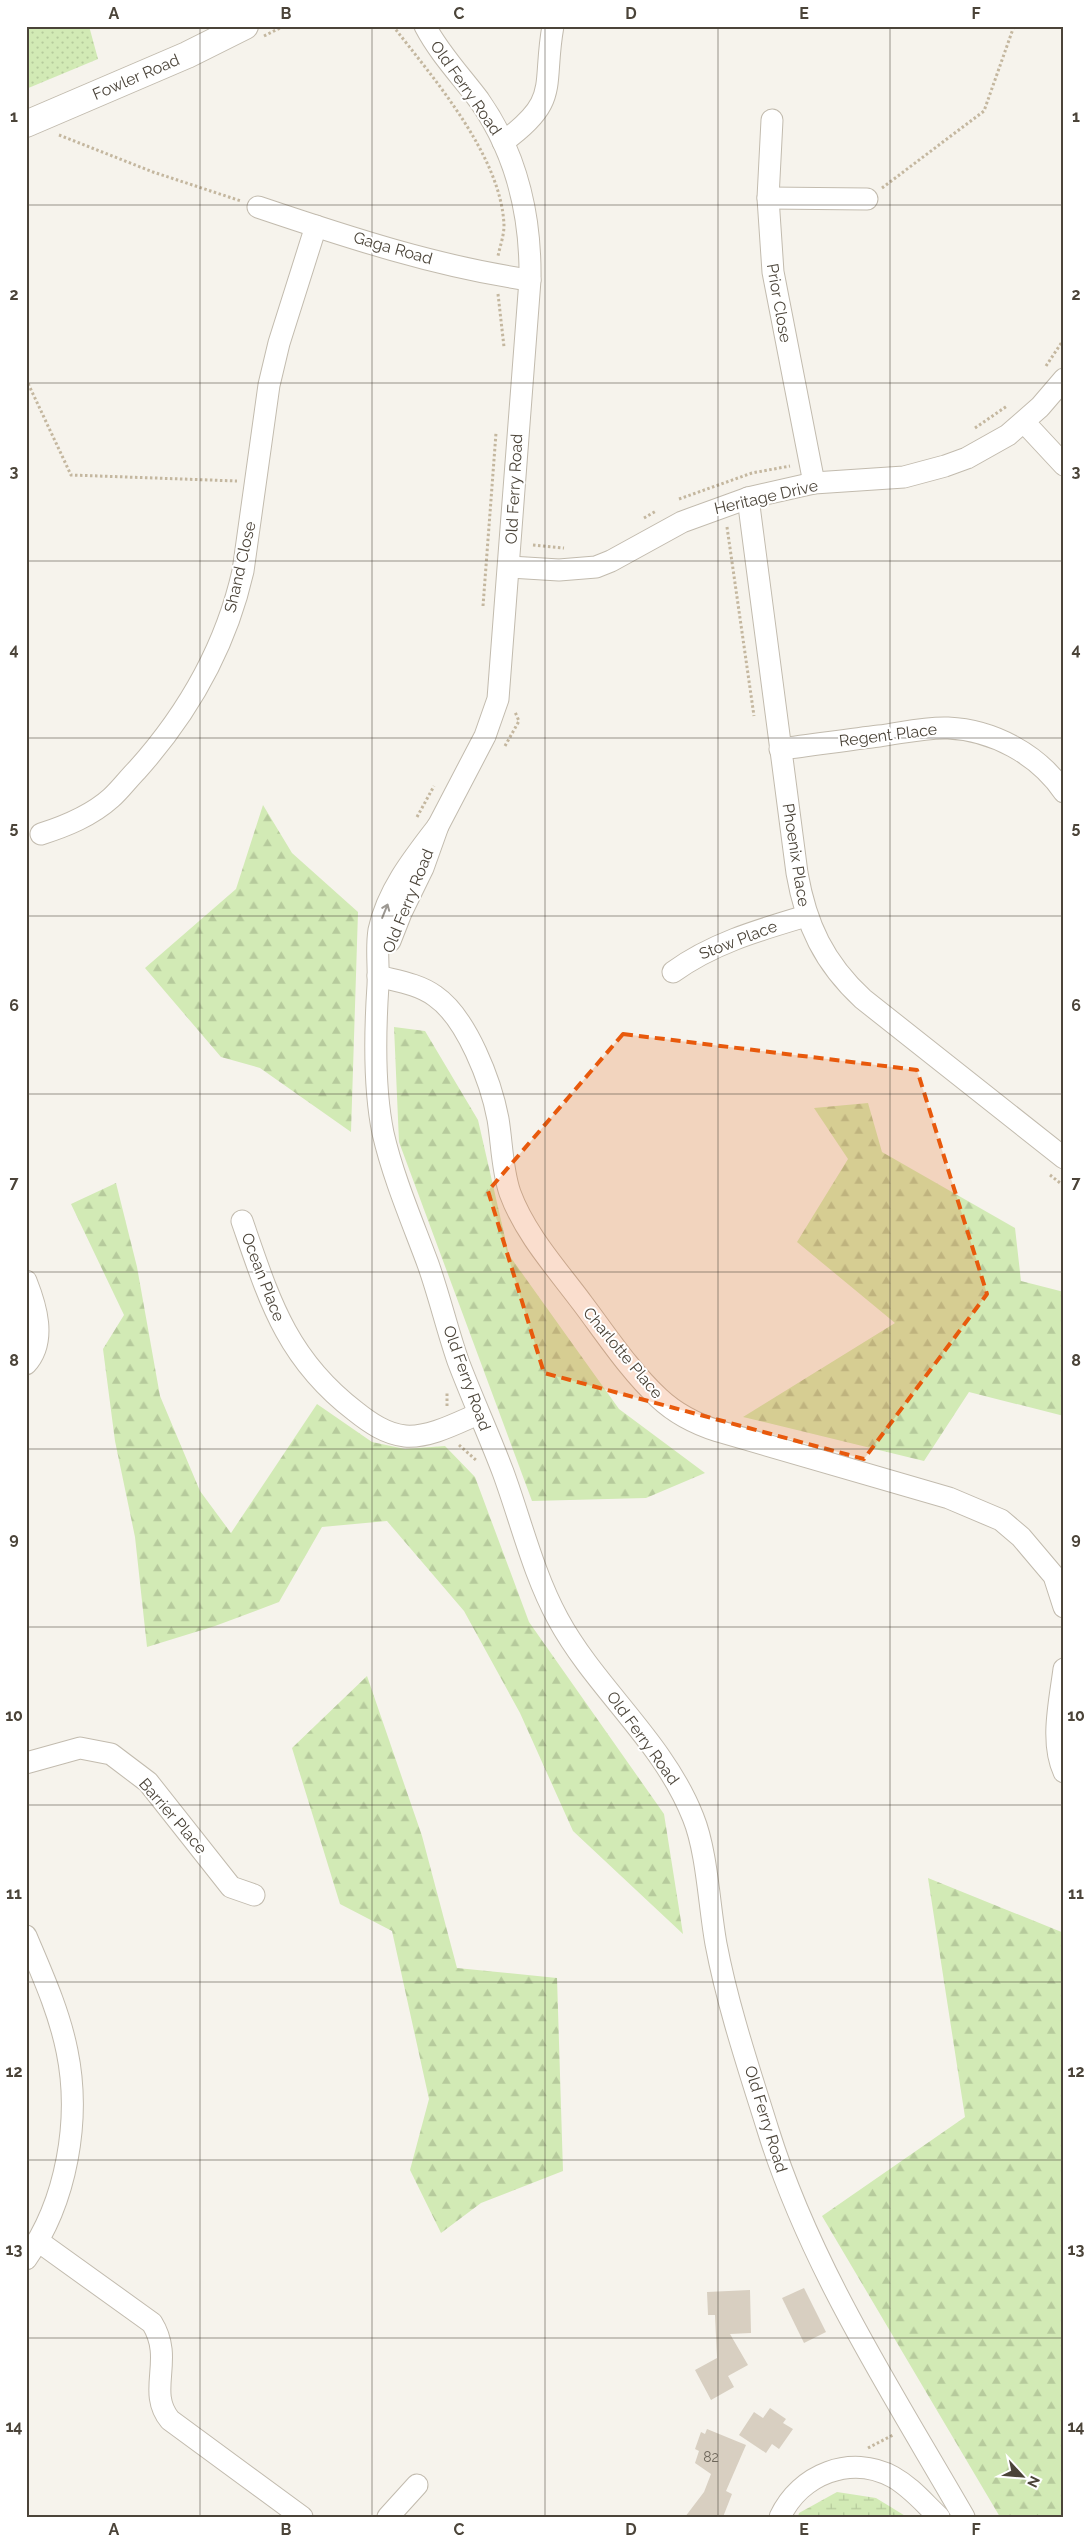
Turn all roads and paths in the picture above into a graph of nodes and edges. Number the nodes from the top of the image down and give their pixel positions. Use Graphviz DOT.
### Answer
graph roads {
  1 [pos="245,26"];
  2 [pos="553,26"];
  3 [pos="1014,26"];
  4 [pos="425,29"];
  5 [pos="772,120"];
  6 [pos="30,123"];
  7 [pos="503,142"];
  8 [pos="768,198"];
  9 [pos="867,199"];
  10 [pos="258,206"];
  11 [pos="316,226"];
  12 [pos="530,280"];
  13 [pos="26,379"];
  14 [pos="1064,379"];
  15 [pos="1024,422"];
  16 [pos="1064,465"];
  17 [pos="256,482"];
  18 [pos="814,483"];
  19 [pos="748,498"];
  20 [pos="727,526"];
  21 [pos="510,567"];
  22 [pos="755,723"];
  23 [pos="780,749"];
  24 [pos="1064,792"];
  25 [pos="41,834"];
  26 [pos="806,916"];
  27 [pos="673,972"];
  28 [pos="378,976"];
  29 [pos="1064,1158"];
  30 [pos="1049,1174"];
  31 [pos="1064,1186"];
  32 [pos="242,1221"];
  33 [pos="26,1281"];
  34 [pos="26,1364"];
  35 [pos="478,1414"];
  36 [pos="1064,1607"];
  37 [pos="1064,1669"];
  38 [pos="26,1763"];
  39 [pos="1064,1772"];
  40 [pos="254,1895"];
  41 [pos="26,1936"];
  42 [pos="38,2241"];
  43 [pos="26,2259"];
  44 [pos="895,2433"];
  45 [pos="874,2446"];
  46 [pos="417,2485"];
  47 [pos="302,2517"];
  48 [pos="388,2517"];
  49 [pos="780,2517"];
  50 [pos="939,2517"];
  51 [pos="964,2517"];
  1 -- 6 [label="street, Fowler Road"];
  2 -- 7 [label="street, Old Ferry Road"];
  3 -- 9 [label="path"];
  4 -- 7 [label="street, Old Ferry Road"];
  5 -- 8 [label="street, Prior Close"];
  6 -- 10 [label="path"];
  7 -- 12 [label="street, Old Ferry Road"];
  8 -- 9 [label="street"];
  8 -- 18 [label="street, Prior Close"];
  10 -- 11 [label="street, Gaga Road"];
  11 -- 12 [label="street, Gaga Road"];
  11 -- 17 [label="street, Shand Close"];
  12 -- 21 [label="street, Old Ferry Road"];
  13 -- 17 [label="path"];
  14 -- 15 [label="street, Heritage Drive"];
  15 -- 16 [label="street"];
  15 -- 18 [label="street, Heritage Drive"];
  17 -- 25 [label="street, Shand Close"];
  18 -- 19 [label="street, Heritage Drive"];
  19 -- 21 [label="street, Heritage Drive"];
  19 -- 23 [label="street, Phoenix Place"];
  20 -- 22 [label="path"];
  21 -- 28 [label="street, Old Ferry Road"];
  23 -- 24 [label="street, Regent Place"];
  23 -- 26 [label="street, Phoenix Place"];
  26 -- 27 [label="street, Stow Place"];
  26 -- 29 [label="street, Phoenix Place"];
  28 -- 35 [label="street, Old Ferry Road"];
  28 -- 36 [label="street, Charlotte Place"];
  30 -- 31 [label="path"];
  32 -- 35 [label="street, Ocean Place"];
  33 -- 34 [label="street"];
  35 -- 51 [label="street, Old Ferry Road"];
  37 -- 39 [label="street"];
  38 -- 40 [label="street, Barrier Place"];
  41 -- 42 [label="street"];
  42 -- 43 [label="street"];
  42 -- 47 [label="street"];
  44 -- 45 [label="path"];
  46 -- 48 [label="street"];
  49 -- 50 [label="street"];
}
